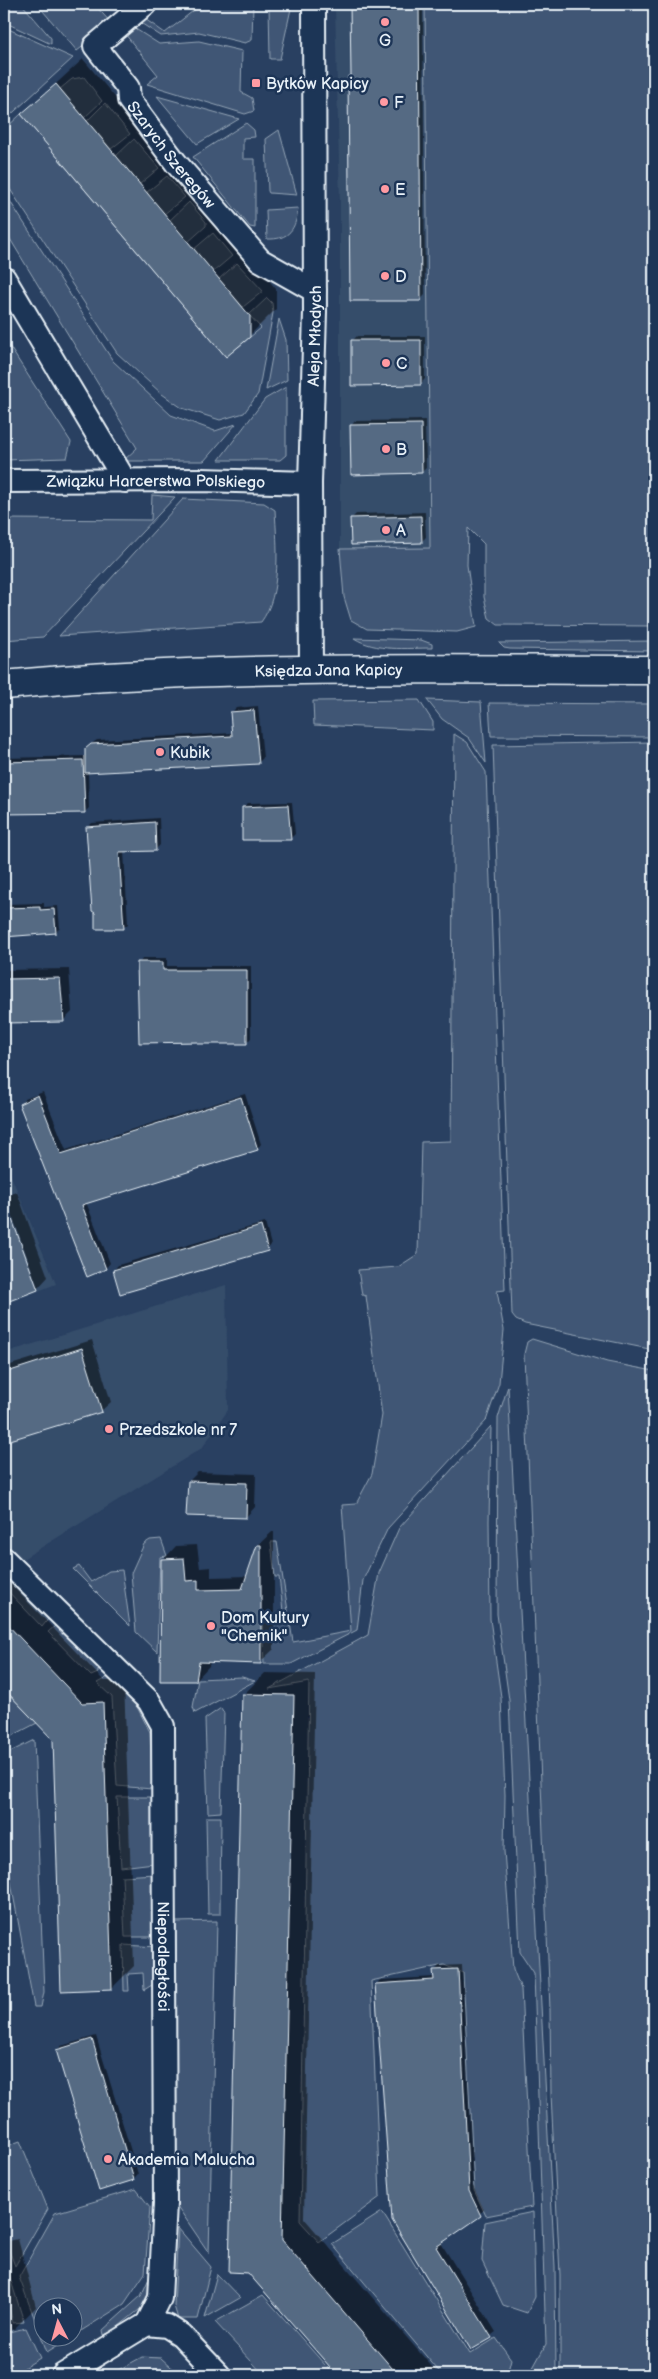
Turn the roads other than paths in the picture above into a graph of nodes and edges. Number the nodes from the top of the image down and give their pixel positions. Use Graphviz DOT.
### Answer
graph roads {
  1 [pos="145,4"];
  2 [pos="314,4"];
  3 [pos="4,278"];
  4 [pos="315,291"];
  5 [pos="4,481"];
  6 [pos="125,481"];
  7 [pos="310,483"];
  8 [pos="311,668"];
  9 [pos="654,670"];
  10 [pos="4,684"];
  11 [pos="4,1559"];
  12 [pos="147,2324"];
  13 [pos="72,2373"];
  14 [pos="219,2375"];
  1 -- 4 [label="street, Szarych Szeregów"];
  2 -- 4 [label="street, Aleja Młodych"];
  3 -- 6 [label="street"];
  4 -- 7 [label="street, Aleja Młodych"];
  5 -- 6 [label="street, Związku Harcerstwa Polskiego"];
  6 -- 7 [label="street, Związku Harcerstwa Polskiego"];
  7 -- 8 [label="street, Aleja Młodych"];
  8 -- 9 [label="street, Księdza Jana Kapicy"];
  8 -- 10 [label="street, Księdza Jana Kapicy"];
  11 -- 12 [label="street, Niepodległości"];
  12 -- 13 [label="street"];
  12 -- 14 [label="street"];
}
